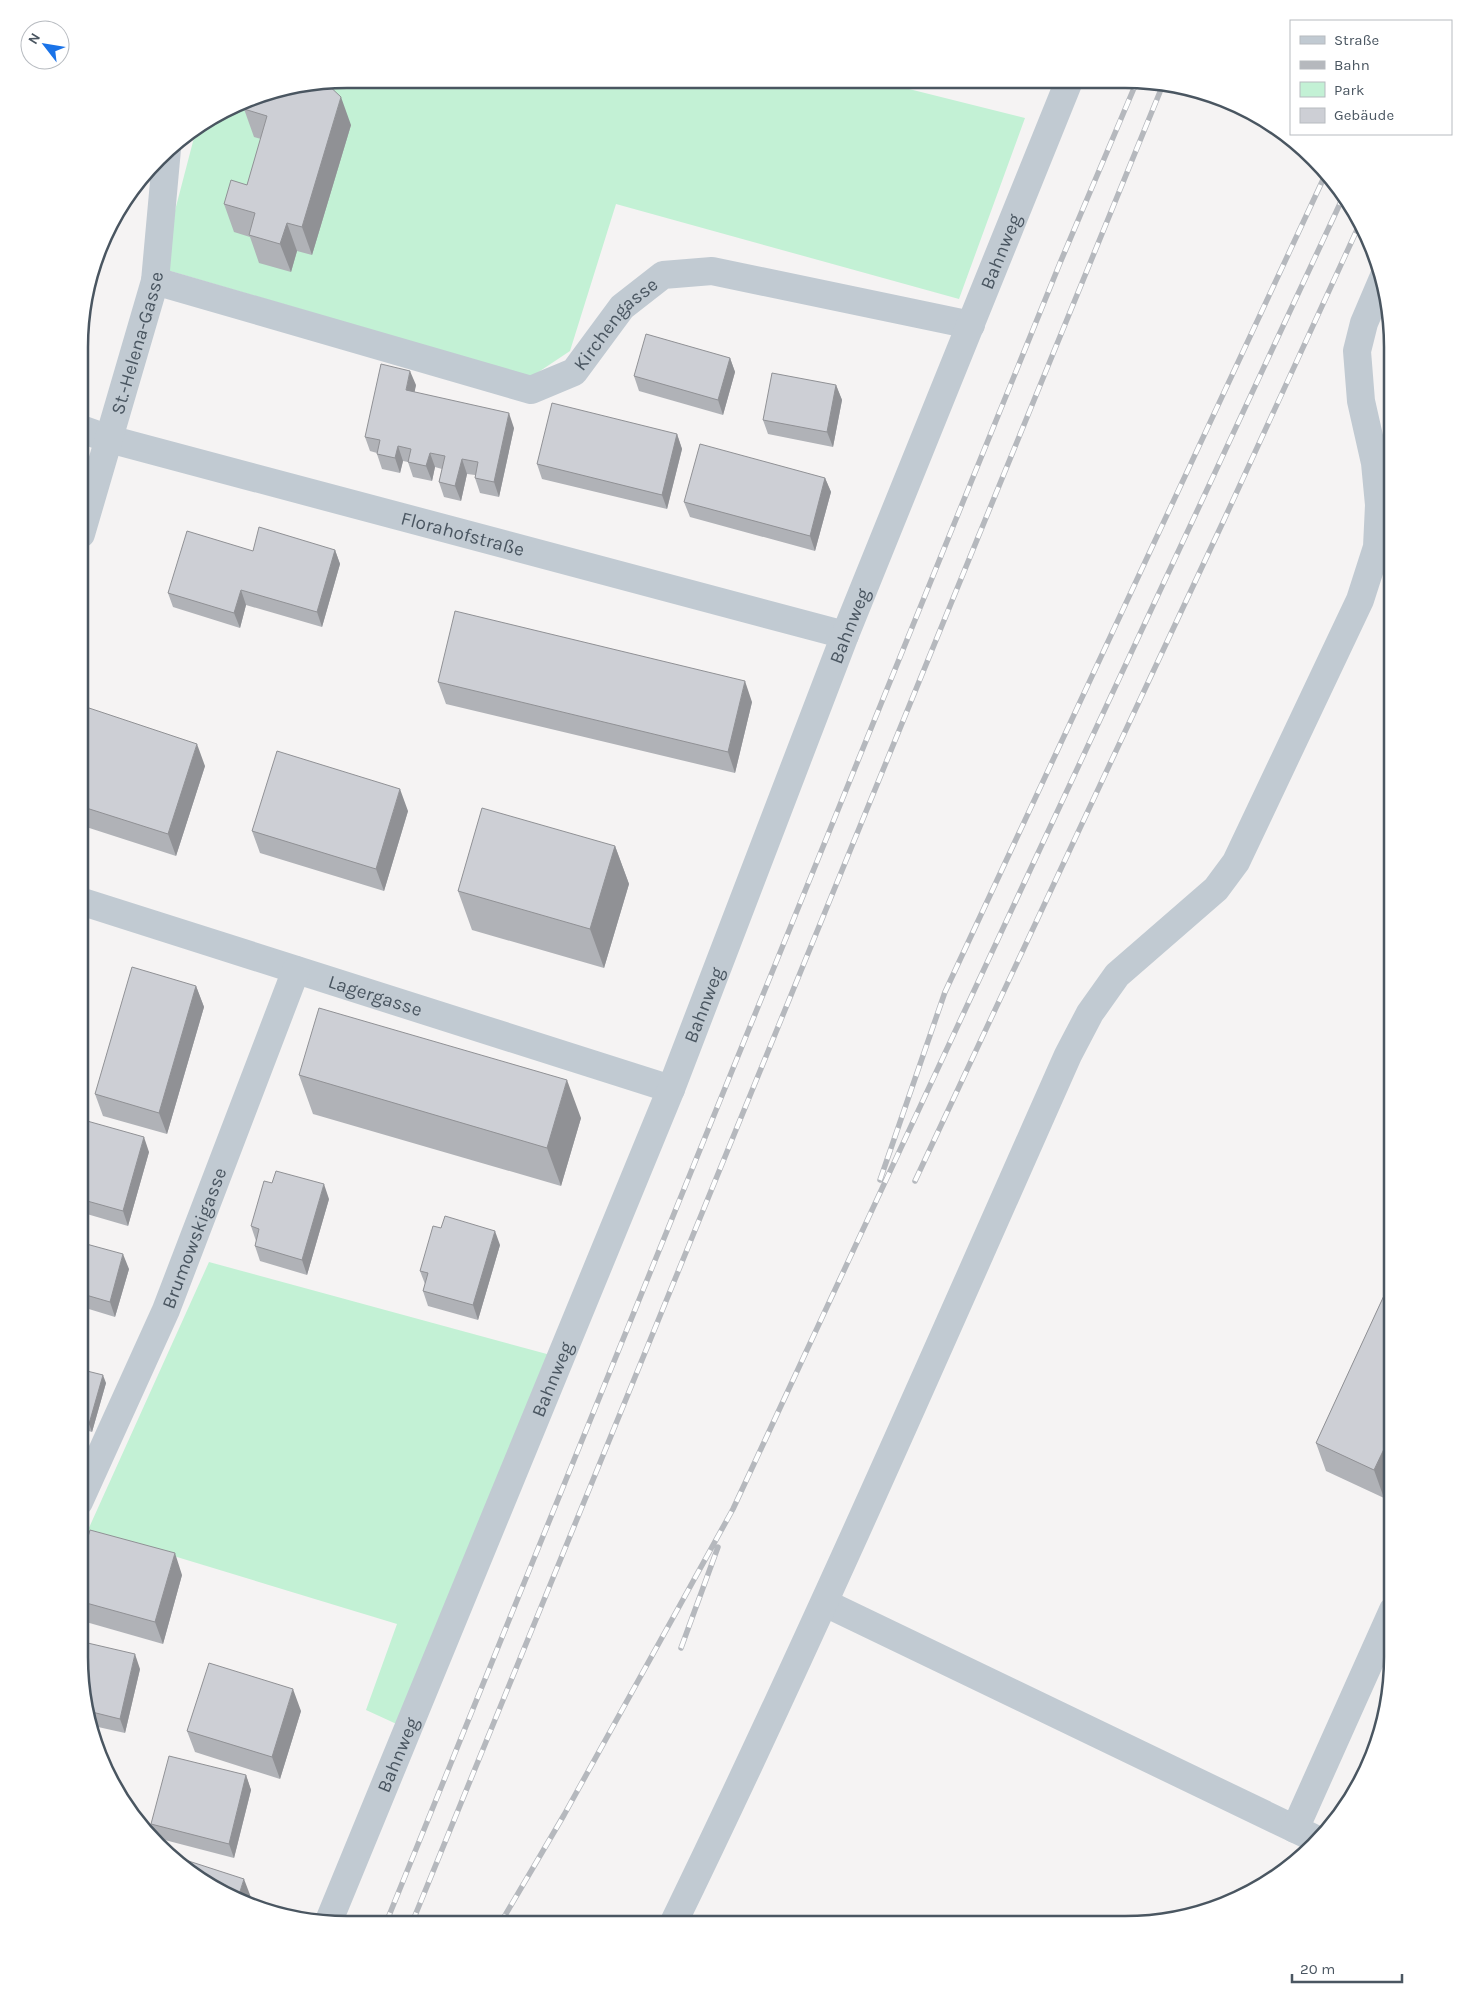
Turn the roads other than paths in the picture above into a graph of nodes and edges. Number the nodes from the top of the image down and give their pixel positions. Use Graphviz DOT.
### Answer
graph roads {
  1 [pos="1066,88"];
  2 [pos="165,161"];
  3 [pos="155,281"];
  4 [pos="1378,289"];
  5 [pos="972,324"];
  6 [pos="88,431"];
  7 [pos="109,438"];
  8 [pos="88,510"];
  9 [pos="845,635"];
  10 [pos="88,904"];
  11 [pos="296,970"];
  12 [pos="671,1089"];
  13 [pos="88,1482"];
  14 [pos="825,1603"];
  15 [pos="1384,1639"];
  16 [pos="1306,1835"];
  17 [pos="331,1916"];
  18 [pos="677,1916"];
  1 -- 5 [label="street, Bahnweg"];
  2 -- 3 [label="street, St.-Helena-Gasse"];
  3 -- 5 [label="street, Kirchengasse"];
  3 -- 7 [label="street, St.-Helena-Gasse"];
  4 -- 14 [label="street"];
  5 -- 9 [label="street, Bahnweg"];
  6 -- 7 [label="street, Florahofstraße"];
  7 -- 8 [label="street, St.-Helena-Gasse"];
  7 -- 9 [label="street, Florahofstraße"];
  9 -- 12 [label="street, Bahnweg"];
  10 -- 11 [label="street, Lagergasse"];
  11 -- 12 [label="street, Lagergasse"];
  11 -- 13 [label="street, Brumowskigasse"];
  12 -- 17 [label="street, Bahnweg"];
  14 -- 16 [label="street"];
  14 -- 18 [label="street"];
  15 -- 16 [label="street"];
}
